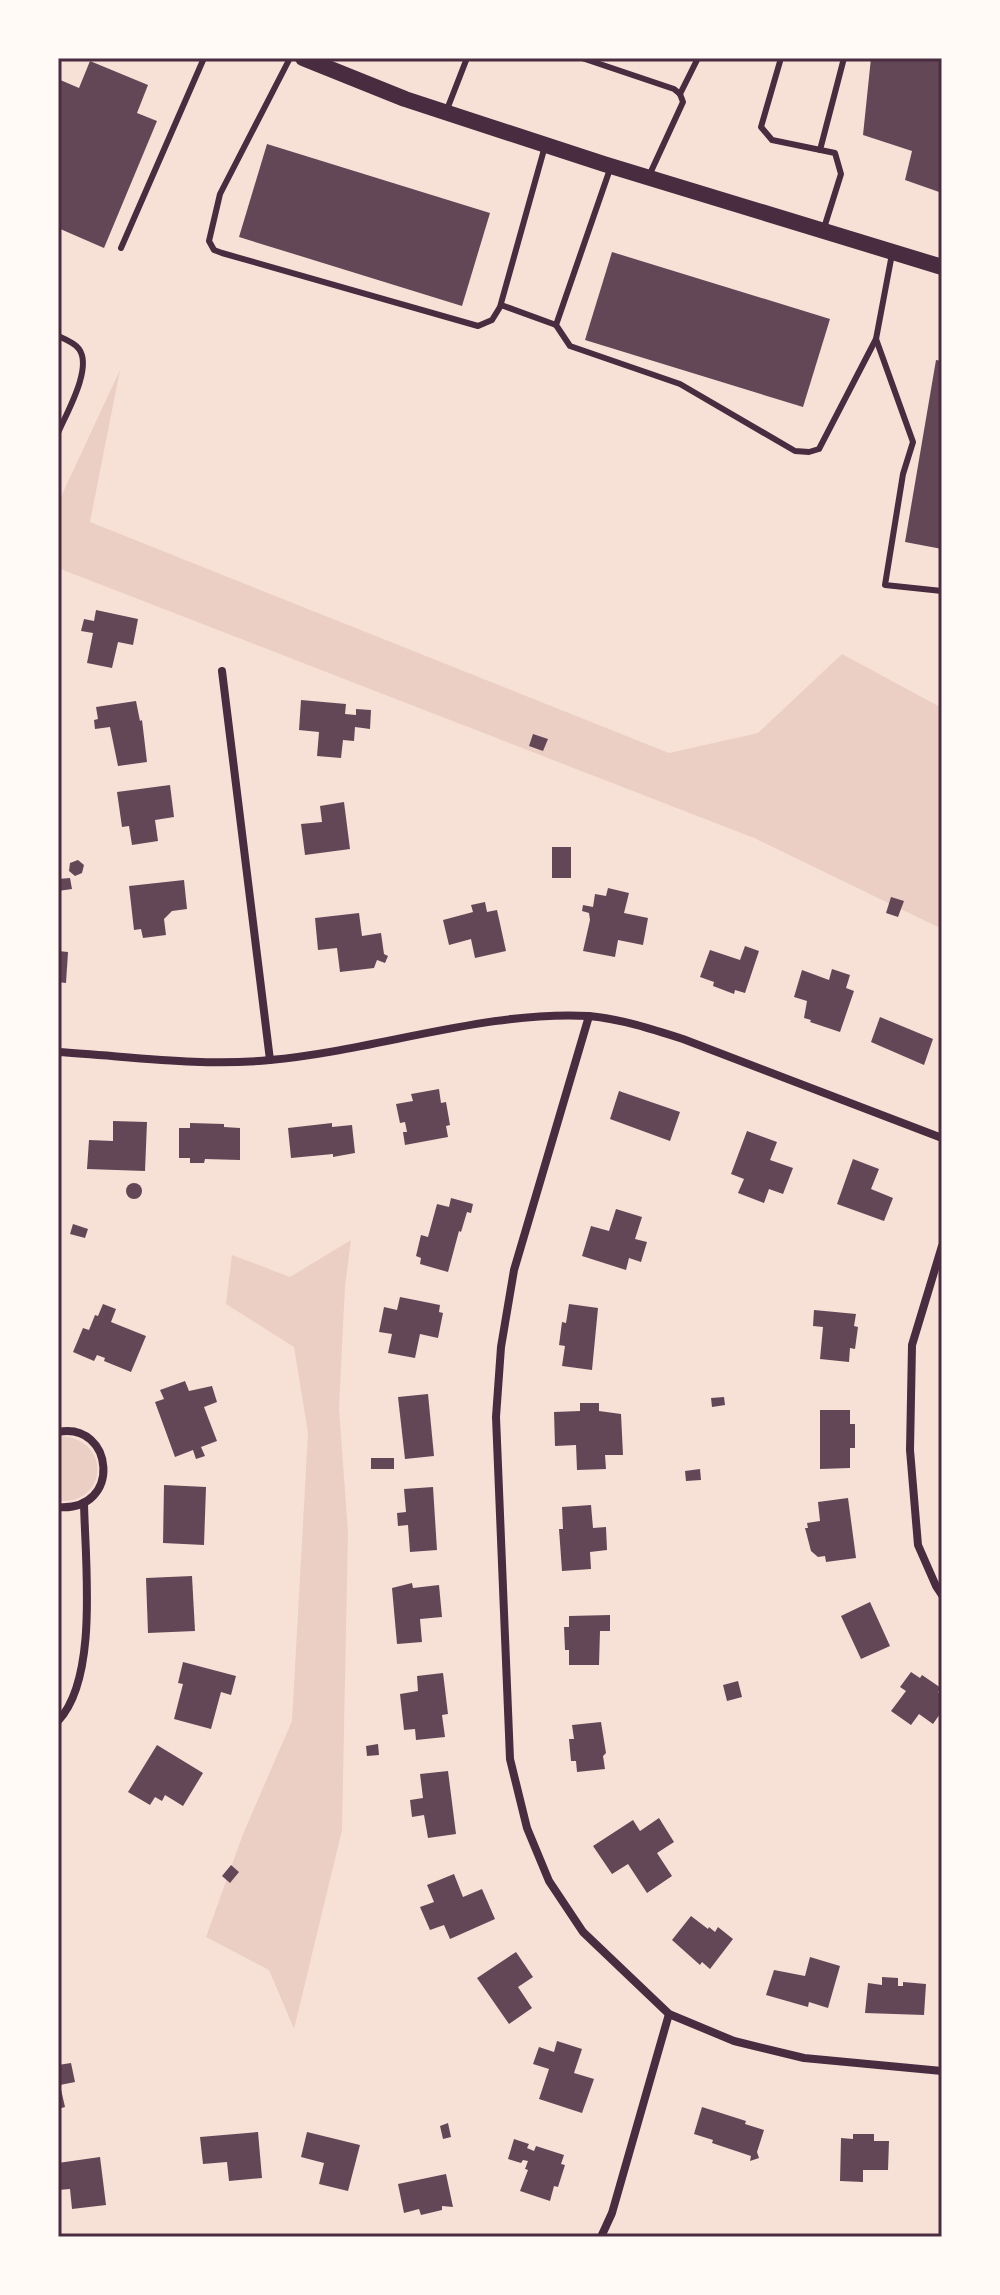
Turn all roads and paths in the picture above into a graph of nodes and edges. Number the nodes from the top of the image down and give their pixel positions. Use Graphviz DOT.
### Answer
graph roads {
  1 [pos="204,58"];
  2 [pos="290,58"];
  3 [pos="303,58"];
  4 [pos="467,58"];
  5 [pos="582,58"];
  6 [pos="698,58"];
  7 [pos="781,58"];
  8 [pos="844,58"];
  9 [pos="680,94"];
  10 [pos="446,112"];
  11 [pos="545,145"];
  12 [pos="820,150"];
  13 [pos="611,166"];
  14 [pos="648,178"];
  15 [pos="823,232"];
  16 [pos="121,248"];
  17 [pos="892,254"];
  18 [pos="942,267"];
  19 [pos="501,305"];
  20 [pos="556,325"];
  21 [pos="58,336"];
  22 [pos="876,339"];
  23 [pos="58,433"];
  24 [pos="942,591"];
  25 [pos="222,671"];
  26 [pos="589,1016"];
  27 [pos="58,1052"];
  28 [pos="270,1060"];
  29 [pos="942,1138"];
  30 [pos="942,1246"];
  31 [pos="58,1432"];
  32 [pos="84,1503"];
  33 [pos="58,1507"];
  34 [pos="942,1595"];
  35 [pos="58,1721"];
  36 [pos="669,2014"];
  37 [pos="942,2071"];
  38 [pos="601,2237"];
  1 -- 16 [label="lane"];
  2 -- 19 [label="lane"];
  3 -- 10 [label="main road"];
  4 -- 10 [label="lane"];
  5 -- 9 [label="lane"];
  6 -- 9 [label="lane"];
  7 -- 12 [label="lane"];
  8 -- 12 [label="lane"];
  9 -- 14 [label="lane"];
  10 -- 11 [label="main road"];
  11 -- 13 [label="main road"];
  11 -- 19 [label="lane"];
  12 -- 15 [label="lane"];
  13 -- 14 [label="main road"];
  13 -- 20 [label="lane"];
  14 -- 15 [label="main road"];
  15 -- 17 [label="main road"];
  17 -- 18 [label="main road"];
  17 -- 22 [label="lane"];
  19 -- 20 [label="lane"];
  20 -- 22 [label="lane"];
  21 -- 23 [label="lane"];
  22 -- 24 [label="lane"];
  25 -- 28 [label="street"];
  26 -- 28 [label="street"];
  26 -- 29 [label="street"];
  26 -- 36 [label="street"];
  27 -- 28 [label="street"];
  30 -- 34 [label="street"];
  31 -- 32 [label="street"];
  32 -- 33 [label="street"];
  32 -- 35 [label="street"];
  36 -- 37 [label="street"];
  36 -- 38 [label="street"];
}
